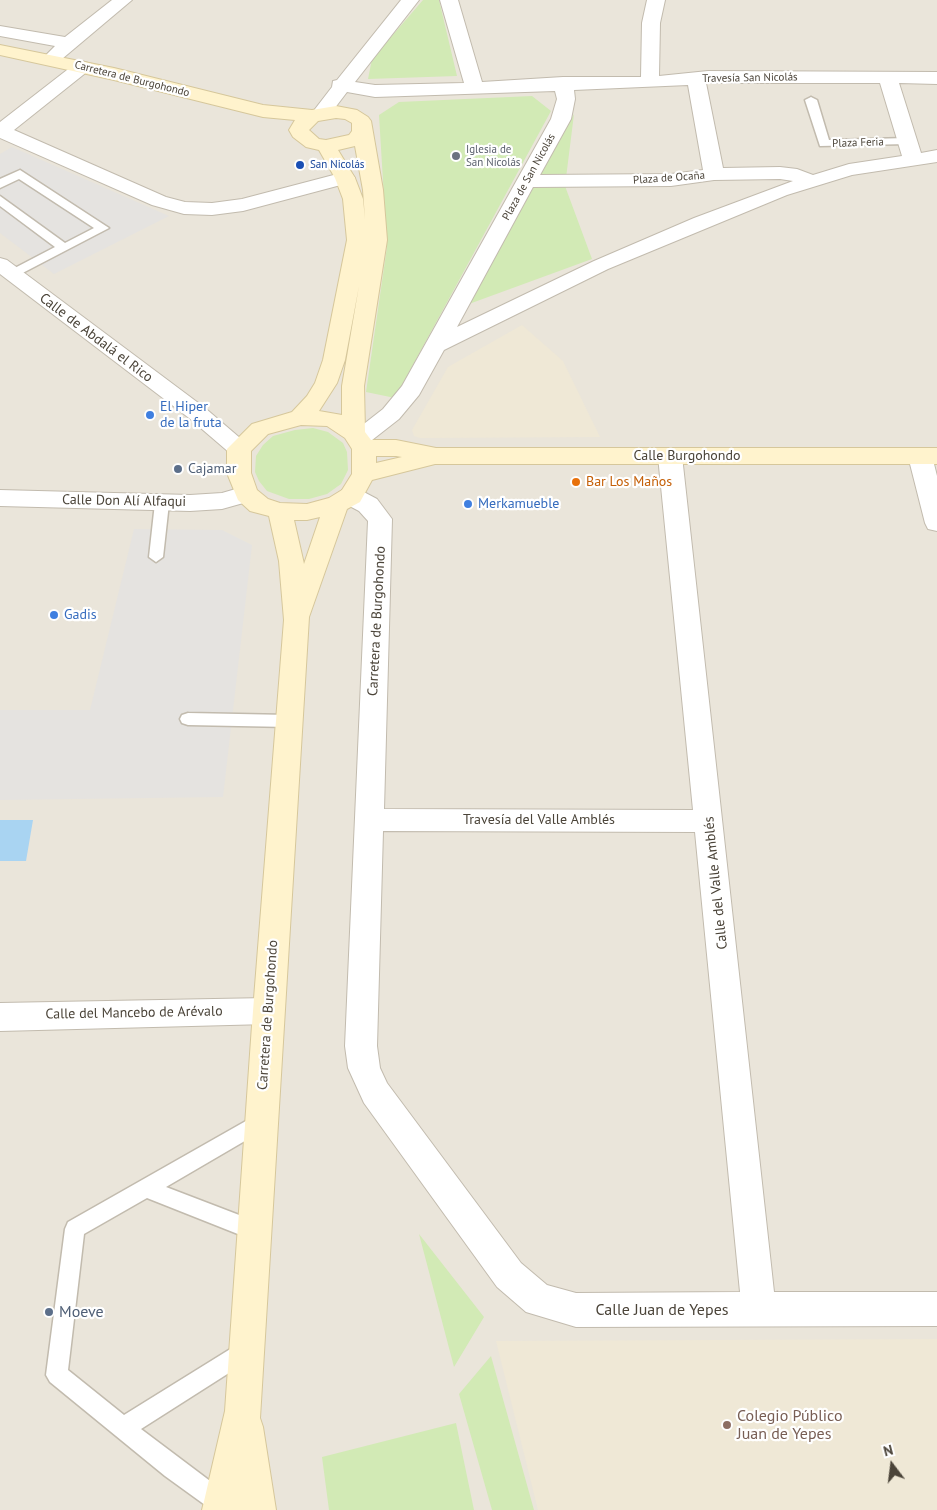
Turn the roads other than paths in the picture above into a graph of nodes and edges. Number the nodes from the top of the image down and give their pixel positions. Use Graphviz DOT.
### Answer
graph roads {
  1 [pos="123,0"];
  2 [pos="410,0"];
  3 [pos="449,0"];
  4 [pos="656,0"];
  5 [pos="0,31"];
  6 [pos="68,43"];
  7 [pos="0,50"];
  8 [pos="50,60"];
  9 [pos="82,67"];
  10 [pos="937,78"];
  11 [pos="696,79"];
  12 [pos="888,79"];
  13 [pos="650,81"];
  14 [pos="563,83"];
  15 [pos="340,85"];
  16 [pos="474,86"];
  17 [pos="375,91"];
  18 [pos="811,100"];
  19 [pos="310,119"];
  20 [pos="356,122"];
  21 [pos="0,131"];
  22 [pos="326,146"];
  23 [pos="910,150"];
  24 [pos="937,156"];
  25 [pos="714,174"];
  26 [pos="345,178"];
  27 [pos="527,181"];
  28 [pos="810,181"];
  29 [pos="0,184"];
  30 [pos="0,200"];
  31 [pos="64,248"];
  32 [pos="6,269"];
  33 [pos="435,346"];
  34 [pos="300,417"];
  35 [pos="359,440"];
  36 [pos="239,449"];
  37 [pos="436,456"];
  38 [pos="670,456"];
  39 [pos="928,456"];
  40 [pos="350,491"];
  41 [pos="246,494"];
  42 [pos="0,498"];
  43 [pos="162,503"];
  44 [pos="280,512"];
  45 [pos="937,523"];
  46 [pos="156,557"];
  47 [pos="297,620"];
  48 [pos="188,718"];
  49 [pos="289,721"];
  50 [pos="368,820"];
  51 [pos="709,821"];
  52 [pos="268,1011"];
  53 [pos="0,1017"];
  54 [pos="260,1122"];
  55 [pos="443,1186"];
  56 [pos="148,1189"];
  57 [pos="254,1230"];
  58 [pos="937,1309"];
  59 [pos="759,1310"];
  60 [pos="246,1350"];
  61 [pos="243,1411"];
  62 [pos="123,1428"];
  63 [pos="221,1507"];
  64 [pos="257,1510"];
  1 -- 6 [label="street"];
  2 -- 15 [label="street"];
  3 -- 16 [label="street"];
  4 -- 13 [label="street"];
  5 -- 6 [label="street"];
  6 -- 8 [label="street"];
  7 -- 8 [label="main road, Carretera de Burgohondo"];
  8 -- 9 [label="main road, Carretera de Burgohondo"];
  9 -- 19 [label="main road, Carretera de Burgohondo"];
  9 -- 21 [label="street"];
  10 -- 12 [label="street, Travesía San Nicolás"];
  11 -- 12 [label="street, Travesía San Nicolás"];
  11 -- 13 [label="street, Travesía San Nicolás"];
  11 -- 25 [label="street"];
  12 -- 23 [label="street"];
  13 -- 14 [label="street, Travesía San Nicolás"];
  14 -- 16 [label="street"];
  14 -- 27 [label="street, Plaza de San Nicolás"];
  15 -- 17 [label="street"];
  15 -- 19 [label="street"];
  16 -- 17 [label="street"];
  17 -- 20 [label="street"];
  18 -- 23 [label="lane, Plaza Feria"];
  19 -- 20 [label="main road"];
  19 -- 22 [label="main road, Carretera de Burgohondo"];
  20 -- 22 [label="main road"];
  20 -- 35 [label="main road"];
  21 -- 26 [label="street"];
  22 -- 26 [label="main road"];
  23 -- 24 [label="street, Plaza Feria"];
  23 -- 28 [label="street"];
  25 -- 27 [label="street, Plaza de Ocaña"];
  25 -- 28 [label="street, Plaza de Ocaña"];
  26 -- 34 [label="main road"];
  27 -- 33 [label="street, Plaza de San Nicolás"];
  28 -- 33 [label="street"];
  29 -- 31 [label="lane"];
  30 -- 31 [label="lane"];
  31 -- 32 [label="lane"];
  32 -- 36 [label="street, Calle de Abdalá el Rico"];
  33 -- 35 [label="street, Plaza de San Nicolás"];
  34 -- 35 [label="main road"];
  34 -- 36 [label="main road"];
  35 -- 37 [label="main road, Calle Burgohondo"];
  35 -- 40 [label="main road"];
  36 -- 41 [label="main road"];
  37 -- 38 [label="main road, Calle Burgohondo"];
  37 -- 40 [label="main road, Calle Burgohondo"];
  38 -- 39 [label="main road, Calle Burgohondo"];
  38 -- 51 [label="street, Calle del Valle Amblés"];
  39 -- 45 [label="street"];
  40 -- 44 [label="main road"];
  40 -- 47 [label="main road, Carretera de Burgohondo"];
  40 -- 50 [label="street, Carretera de Burgohondo"];
  41 -- 43 [label="street, Calle Don Alí Alfaqui"];
  41 -- 44 [label="main road"];
  42 -- 43 [label="street, Calle Don Alí Alfaqui"];
  43 -- 46 [label="lane"];
  44 -- 47 [label="main road, Carretera de Burgohondo"];
  47 -- 49 [label="main road, Carretera de Burgohondo"];
  48 -- 49 [label="lane"];
  49 -- 52 [label="main road, Carretera de Burgohondo"];
  50 -- 51 [label="street, Travesía del Valle Amblés"];
  50 -- 55 [label="street, Carretera de Burgohondo"];
  51 -- 59 [label="street, Calle del Valle Amblés"];
  52 -- 53 [label="street, Calle del Mancebo de Arévalo"];
  52 -- 54 [label="main road, Carretera de Burgohondo"];
  54 -- 56 [label="lane"];
  54 -- 57 [label="main road, Carretera de Burgohondo"];
  55 -- 59 [label="street, Calle Juan de Yepes"];
  56 -- 57 [label="lane"];
  56 -- 62 [label="lane"];
  57 -- 60 [label="main road, Carretera de Burgohondo"];
  58 -- 59 [label="street, Calle Juan de Yepes"];
  60 -- 61 [label="main road, Carretera de Burgohondo"];
  60 -- 62 [label="lane"];
  61 -- 63 [label="main road, Carretera de Burgohondo"];
  61 -- 64 [label="main road, Carretera de Burgohondo"];
  62 -- 63 [label="lane"];
}
